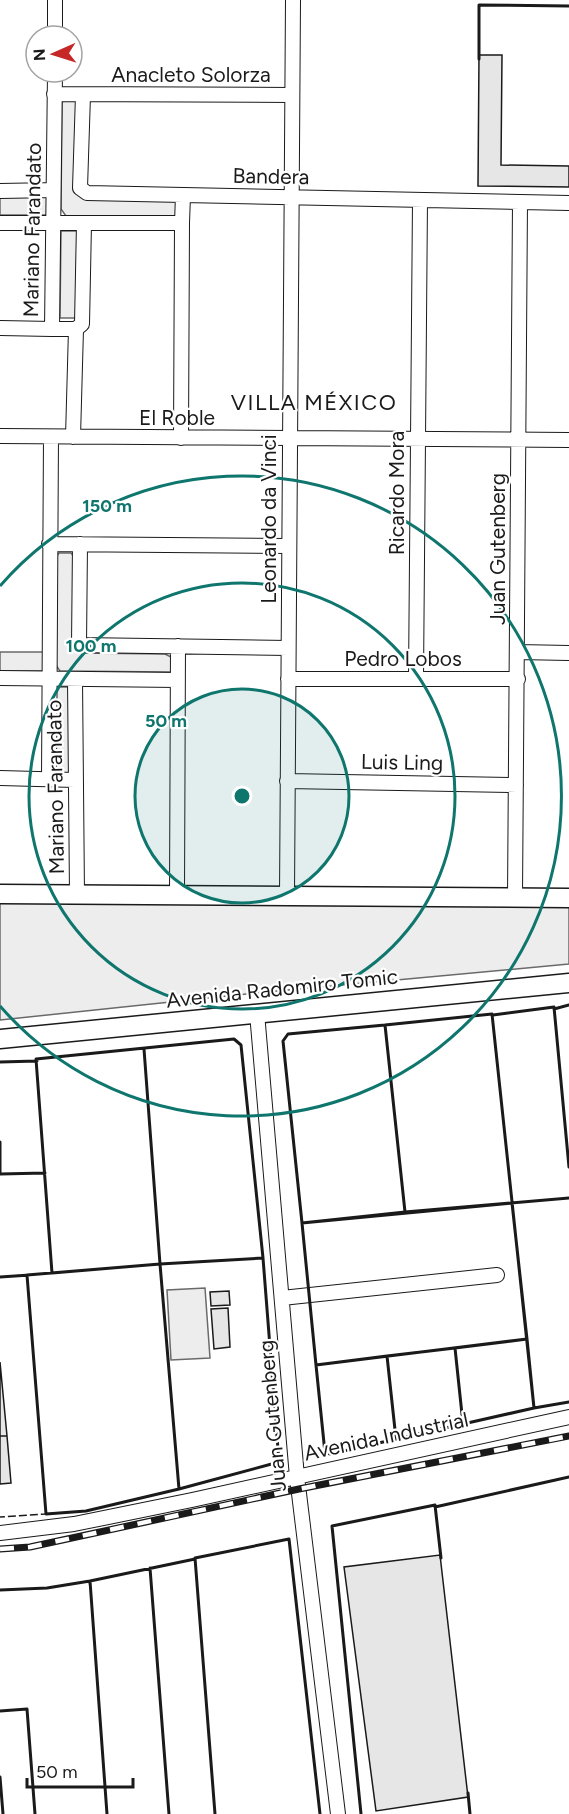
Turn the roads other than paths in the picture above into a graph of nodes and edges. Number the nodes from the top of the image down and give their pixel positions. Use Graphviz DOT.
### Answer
graph roads {
  1 [pos="56,0"];
  2 [pos="293,0"];
  3 [pos="55,24"];
  4 [pos="54,84"];
  5 [pos="54,94"];
  6 [pos="83,95"];
  7 [pos="292,95"];
  8 [pos="0,190"];
  9 [pos="53,190"];
  10 [pos="183,195"];
  11 [pos="293,198"];
  12 [pos="420,200"];
  13 [pos="520,202"];
  14 [pos="569,203"];
  15 [pos="53,222"];
  16 [pos="0,223"];
  17 [pos="84,223"];
  18 [pos="182,223"];
  19 [pos="0,328"];
  20 [pos="52,329"];
  21 [pos="75,329"];
  22 [pos="0,436"];
  23 [pos="51,437"];
  24 [pos="73,437"];
  25 [pos="181,438"];
  26 [pos="290,438"];
  27 [pos="417,439"];
  28 [pos="519,440"];
  29 [pos="569,441"];
  30 [pos="49,544"];
  31 [pos="80,544"];
  32 [pos="289,546"];
  33 [pos="178,645"];
  34 [pos="288,648"];
  35 [pos="518,652"];
  36 [pos="569,653"];
  37 [pos="0,678"];
  38 [pos="50,679"];
  39 [pos="75,679"];
  40 [pos="288,679"];
  41 [pos="416,679"];
  42 [pos="518,679"];
  43 [pos="178,680"];
  44 [pos="0,778"];
  45 [pos="49,779"];
  46 [pos="75,780"];
  47 [pos="287,781"];
  48 [pos="516,786"];
  49 [pos="0,894"];
  50 [pos="77,894"];
  51 [pos="177,895"];
  52 [pos="287,895"];
  53 [pos="515,897"];
  54 [pos="569,898"];
  55 [pos="569,983"];
  56 [pos="257,1013"];
  57 [pos="0,1039"];
  58 [pos="497,1275"];
  59 [pos="282,1298"];
  60 [pos="569,1417"];
  61 [pos="297,1477"];
  62 [pos="0,1533"];
  63 [pos="338,1814"];
  1 -- 3 [label="street"];
  2 -- 7 [label="street, Leonardo da Vinci"];
  4 -- 5 [label="street, Mariano Farandato"];
  5 -- 6 [label="street, Anacleto Solorza"];
  5 -- 9 [label="street, Mariano Farandato"];
  6 -- 7 [label="street, Anacleto Solorza"];
  6 -- 10 [label="street, Bandera"];
  7 -- 11 [label="street, Leonardo da Vinci"];
  8 -- 9 [label="street"];
  9 -- 15 [label="street, Mariano Farandato"];
  10 -- 11 [label="street, Bandera"];
  10 -- 18 [label="street"];
  11 -- 12 [label="street, Bandera"];
  11 -- 26 [label="street, Leonardo da Vinci"];
  12 -- 13 [label="street, Bandera"];
  12 -- 27 [label="street, Ricardo Mora"];
  13 -- 14 [label="street, Bandera"];
  13 -- 28 [label="street, Juan Gutenberg"];
  15 -- 16 [label="street"];
  15 -- 17 [label="street"];
  15 -- 20 [label="street, Mariano Farandato"];
  17 -- 18 [label="street"];
  17 -- 21 [label="street"];
  18 -- 25 [label="street"];
  19 -- 20 [label="street"];
  20 -- 21 [label="street, Mariano Farandato"];
  21 -- 24 [label="street"];
  22 -- 23 [label="street, El Roble"];
  23 -- 24 [label="street, El Roble"];
  23 -- 30 [label="street, Mariano Farandato"];
  24 -- 25 [label="street, El Roble"];
  25 -- 26 [label="street, El Roble"];
  26 -- 27 [label="street, El Roble"];
  26 -- 32 [label="street, Leonardo da Vinci"];
  27 -- 28 [label="street, El Roble"];
  27 -- 41 [label="street, Ricardo Mora"];
  28 -- 29 [label="street, El Roble"];
  28 -- 35 [label="street, Juan Gutenberg"];
  30 -- 31 [label="street"];
  30 -- 38 [label="street, Mariano Farandato"];
  31 -- 32 [label="street"];
  31 -- 33 [label="street"];
  32 -- 34 [label="street, Leonardo da Vinci"];
  33 -- 34 [label="street"];
  33 -- 43 [label="street"];
  34 -- 40 [label="street, Leonardo da Vinci"];
  35 -- 36 [label="street"];
  35 -- 42 [label="street, Juan Gutenberg"];
  37 -- 38 [label="street"];
  38 -- 39 [label="street"];
  38 -- 45 [label="street, Mariano Farandato"];
  39 -- 43 [label="street"];
  39 -- 46 [label="street, Mariano Farandato"];
  40 -- 41 [label="street, Pedro Lobos"];
  40 -- 47 [label="street, Leonardo da Vinci"];
  41 -- 42 [label="street, Pedro Lobos"];
  42 -- 48 [label="street, Juan Gutenberg"];
  43 -- 51 [label="street"];
  44 -- 45 [label="street"];
  45 -- 46 [label="street"];
  46 -- 50 [label="street, Mariano Farandato"];
  47 -- 48 [label="street, Luis Ling"];
  47 -- 52 [label="street, Leonardo da Vinci"];
  48 -- 53 [label="street, Juan Gutenberg"];
  49 -- 50 [label="street"];
  50 -- 51 [label="street"];
  51 -- 52 [label="street"];
  52 -- 53 [label="street"];
  53 -- 54 [label="street"];
  55 -- 56 [label="street, Avenida Radomiro Tomic"];
  56 -- 57 [label="street, Avenida Radomiro Tomic"];
  56 -- 59 [label="street, Juan Gutenberg"];
  58 -- 59 [label="street"];
  59 -- 61 [label="street, Juan Gutenberg"];
  60 -- 61 [label="street, Avenida Industrial"];
  61 -- 62 [label="street, Avenida Industrial"];
  61 -- 63 [label="street, Juan Gutenberg"];
}
